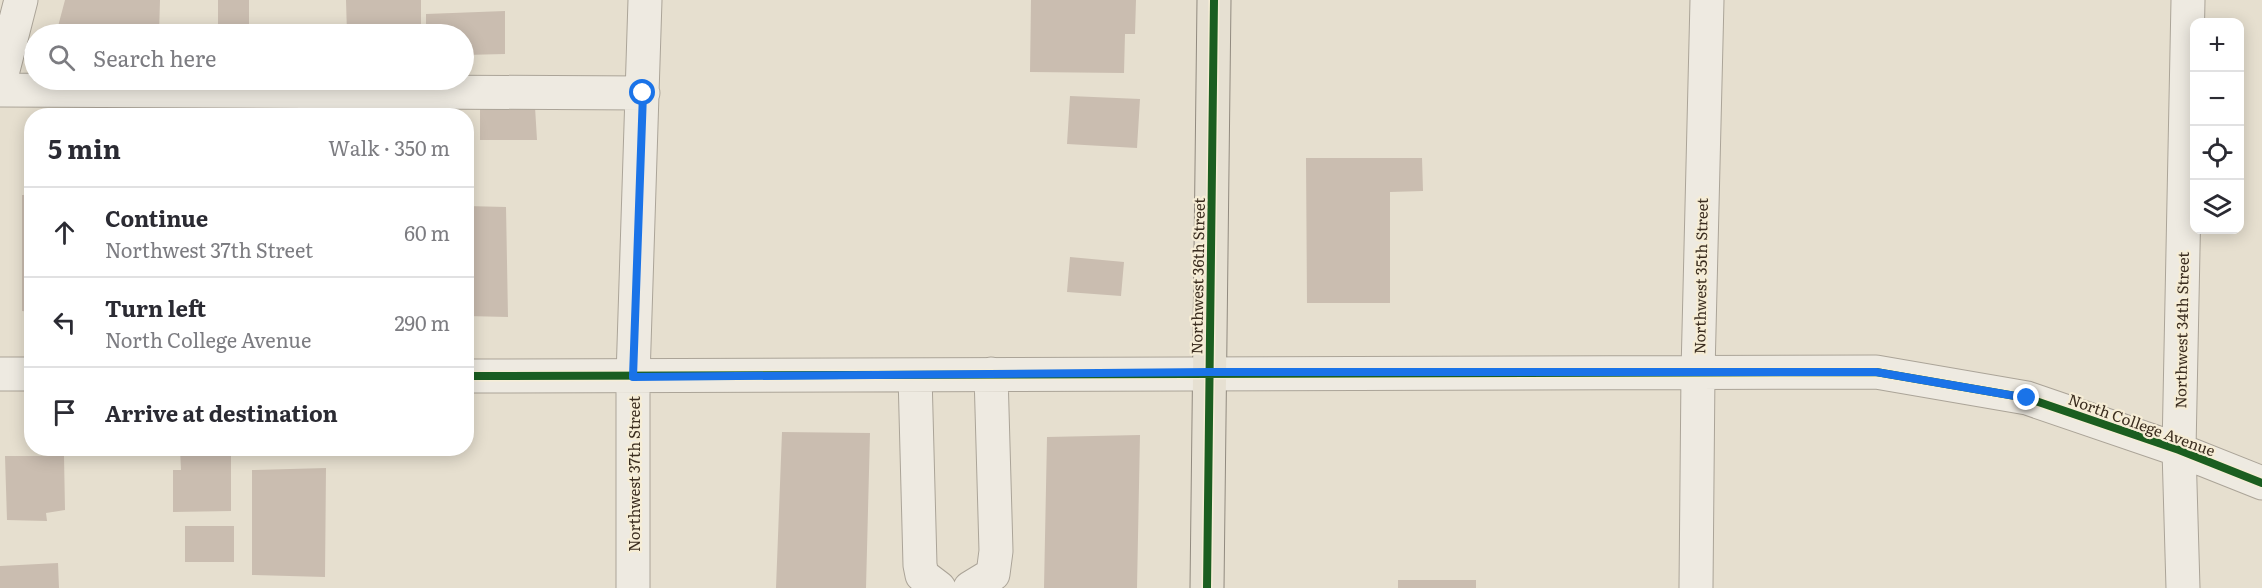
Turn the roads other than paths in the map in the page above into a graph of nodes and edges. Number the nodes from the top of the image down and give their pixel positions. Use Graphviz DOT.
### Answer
graph roads {
  1 [pos="21,0"];
  2 [pos="645,0"];
  3 [pos="1214,0"];
  4 [pos="1707,0"];
  5 [pos="2188,0"];
  6 [pos="0,82"];
  7 [pos="0,90"];
  8 [pos="643,93"];
  9 [pos="1209,372"];
  10 [pos="1698,372"];
  11 [pos="0,374"];
  12 [pos="24,374"];
  13 [pos="991,374"];
  14 [pos="915,375"];
  15 [pos="474,376"];
  16 [pos="633,377"];
  17 [pos="2179,450"];
  18 [pos="2262,483"];
  19 [pos="633,588"];
  20 [pos="939,588"];
  21 [pos="970,588"];
  22 [pos="1207,588"];
  23 [pos="1696,588"];
  24 [pos="2183,588"];
  1 -- 6 [label="street"];
  2 -- 8 [label="street, Northwest 37th Street"];
  3 -- 9 [label="main road, Northwest 36th Street"];
  4 -- 10 [label="street, Northwest 35th Street"];
  5 -- 17 [label="street, Northwest 34th Street"];
  7 -- 8 [label="street"];
  8 -- 16 [label="street, Northwest 37th Street"];
  9 -- 10 [label="street, North College Avenue"];
  9 -- 13 [label="street, North College Avenue"];
  9 -- 22 [label="main road, Northwest 36th Street"];
  10 -- 17 [label="street, North College Avenue"];
  10 -- 23 [label="street, Northwest 35th Street"];
  11 -- 12 [label="street"];
  13 -- 14 [label="street, North College Avenue"];
  13 -- 21 [label="street"];
  14 -- 16 [label="street, North College Avenue"];
  14 -- 20 [label="street"];
  15 -- 16 [label="street, North College Avenue"];
  16 -- 19 [label="street, Northwest 37th Street"];
  17 -- 18 [label="street, North College Avenue"];
  17 -- 24 [label="street, Northwest 34th Street"];
}
